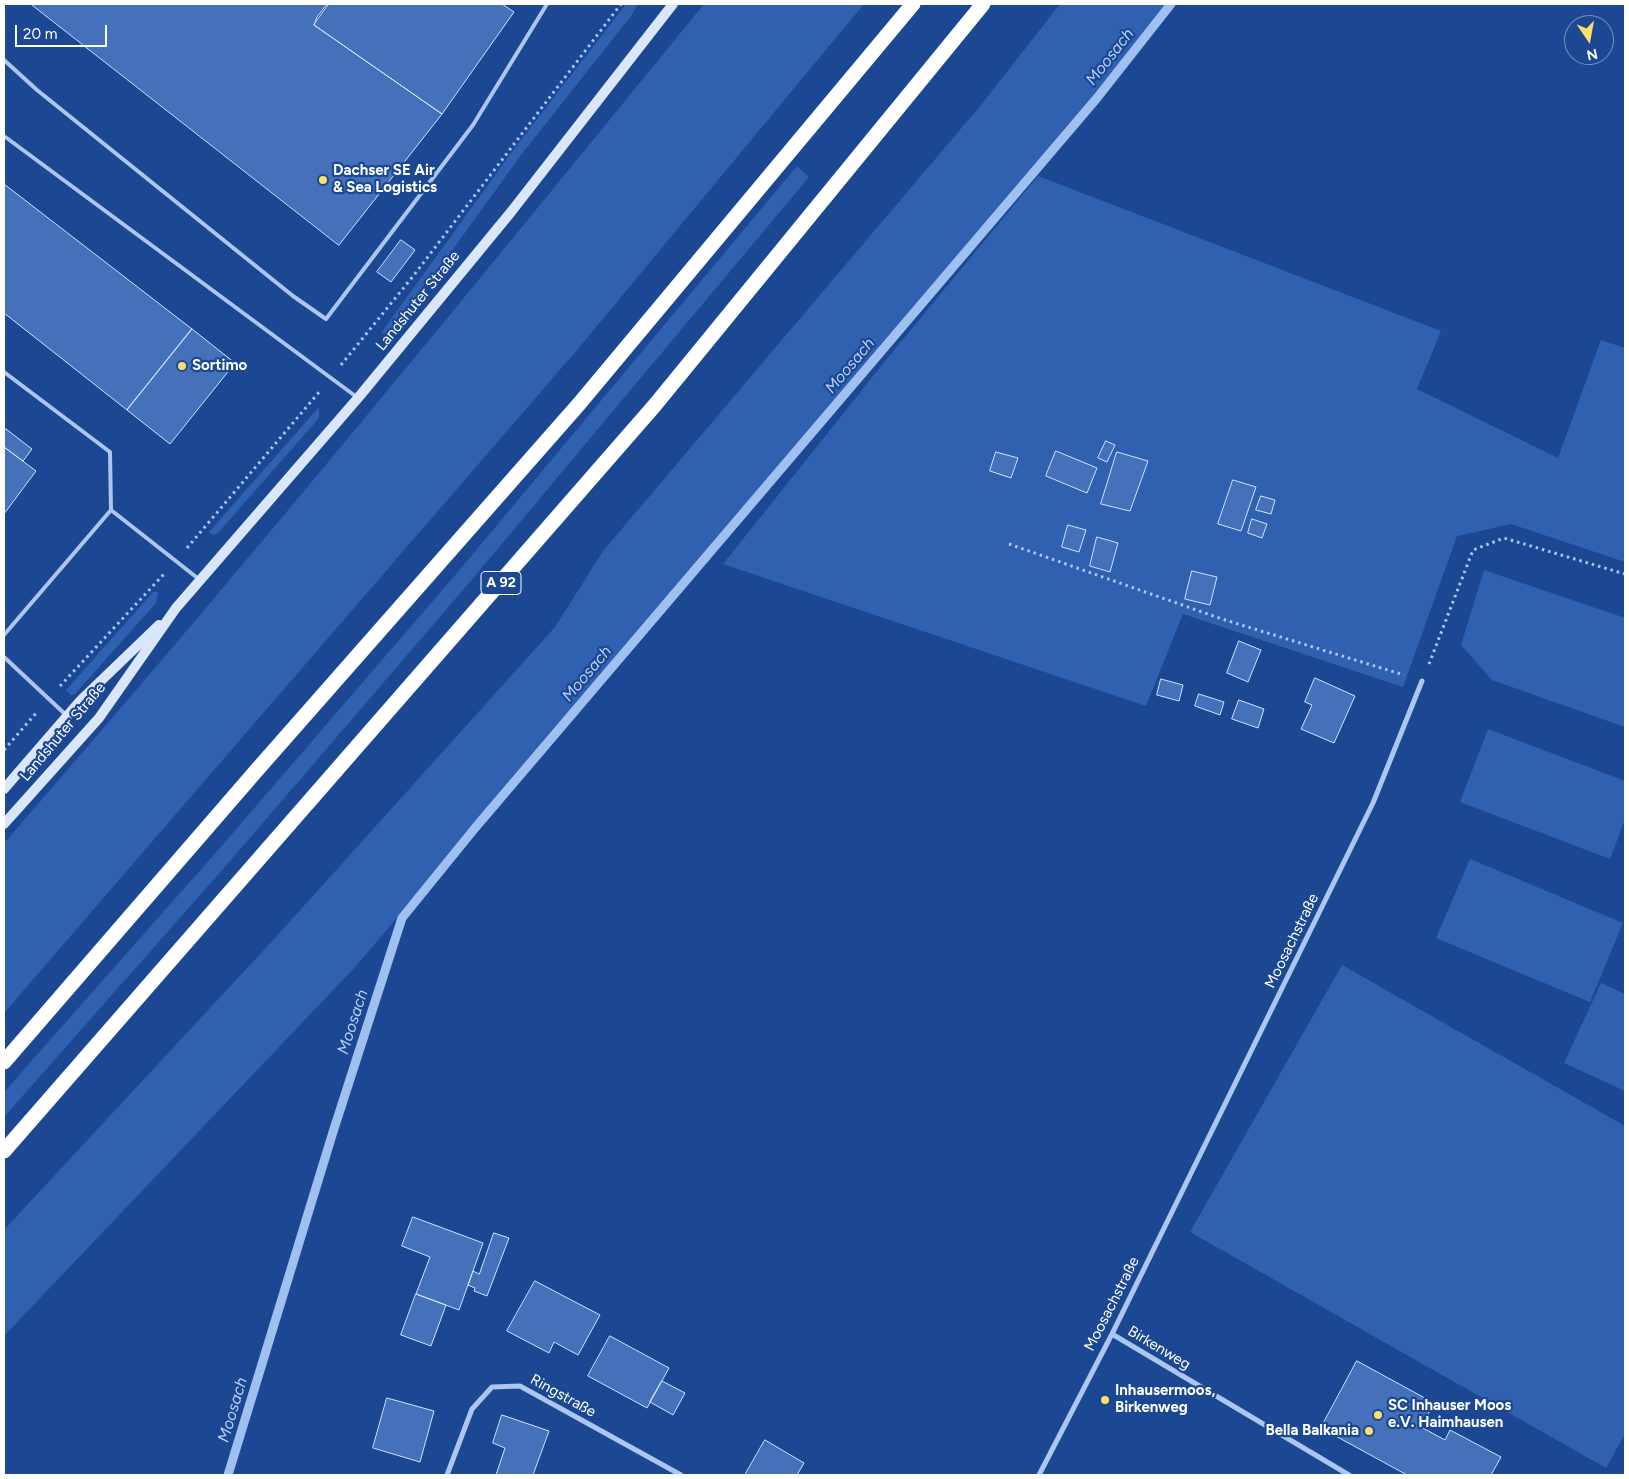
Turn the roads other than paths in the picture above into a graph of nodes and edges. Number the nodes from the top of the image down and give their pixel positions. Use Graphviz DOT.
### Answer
graph roads {
  1 [pos="547,4"];
  2 [pos="673,4"];
  3 [pos="912,4"];
  4 [pos="984,4"];
  5 [pos="4,60"];
  6 [pos="4,136"];
  7 [pos="4,372"];
  8 [pos="358,398"];
  9 [pos="112,510"];
  10 [pos="200,580"];
  11 [pos="176,608"];
  12 [pos="4,635"];
  13 [pos="4,657"];
  14 [pos="1422,681"];
  15 [pos="67,715"];
  16 [pos="4,789"];
  17 [pos="4,824"];
  18 [pos="4,1062"];
  19 [pos="4,1151"];
  20 [pos="1112,1334"];
  21 [pos="447,1475"];
  22 [pos="681,1475"];
  23 [pos="1038,1475"];
  24 [pos="1349,1475"];
  1 -- 5 [label="lane"];
  2 -- 8 [label="main road, Landshuter Straße"];
  3 -- 18 [label="highway"];
  4 -- 19 [label="highway, A 92"];
  6 -- 8 [label="lane"];
  7 -- 9 [label="lane"];
  8 -- 10 [label="main road, Landshuter Straße"];
  9 -- 10 [label="lane"];
  9 -- 12 [label="lane"];
  10 -- 11 [label="main road, Landshuter Straße"];
  11 -- 15 [label="main road, Landshuter Straße"];
  11 -- 17 [label="main road, Landshuter Straße"];
  13 -- 15 [label="lane"];
  14 -- 20 [label="street, Moosachstraße"];
  15 -- 16 [label="main road, Landshuter Straße"];
  20 -- 23 [label="street, Moosachstraße"];
  20 -- 24 [label="street, Birkenweg"];
  21 -- 22 [label="street, Ringstraße"];
}
